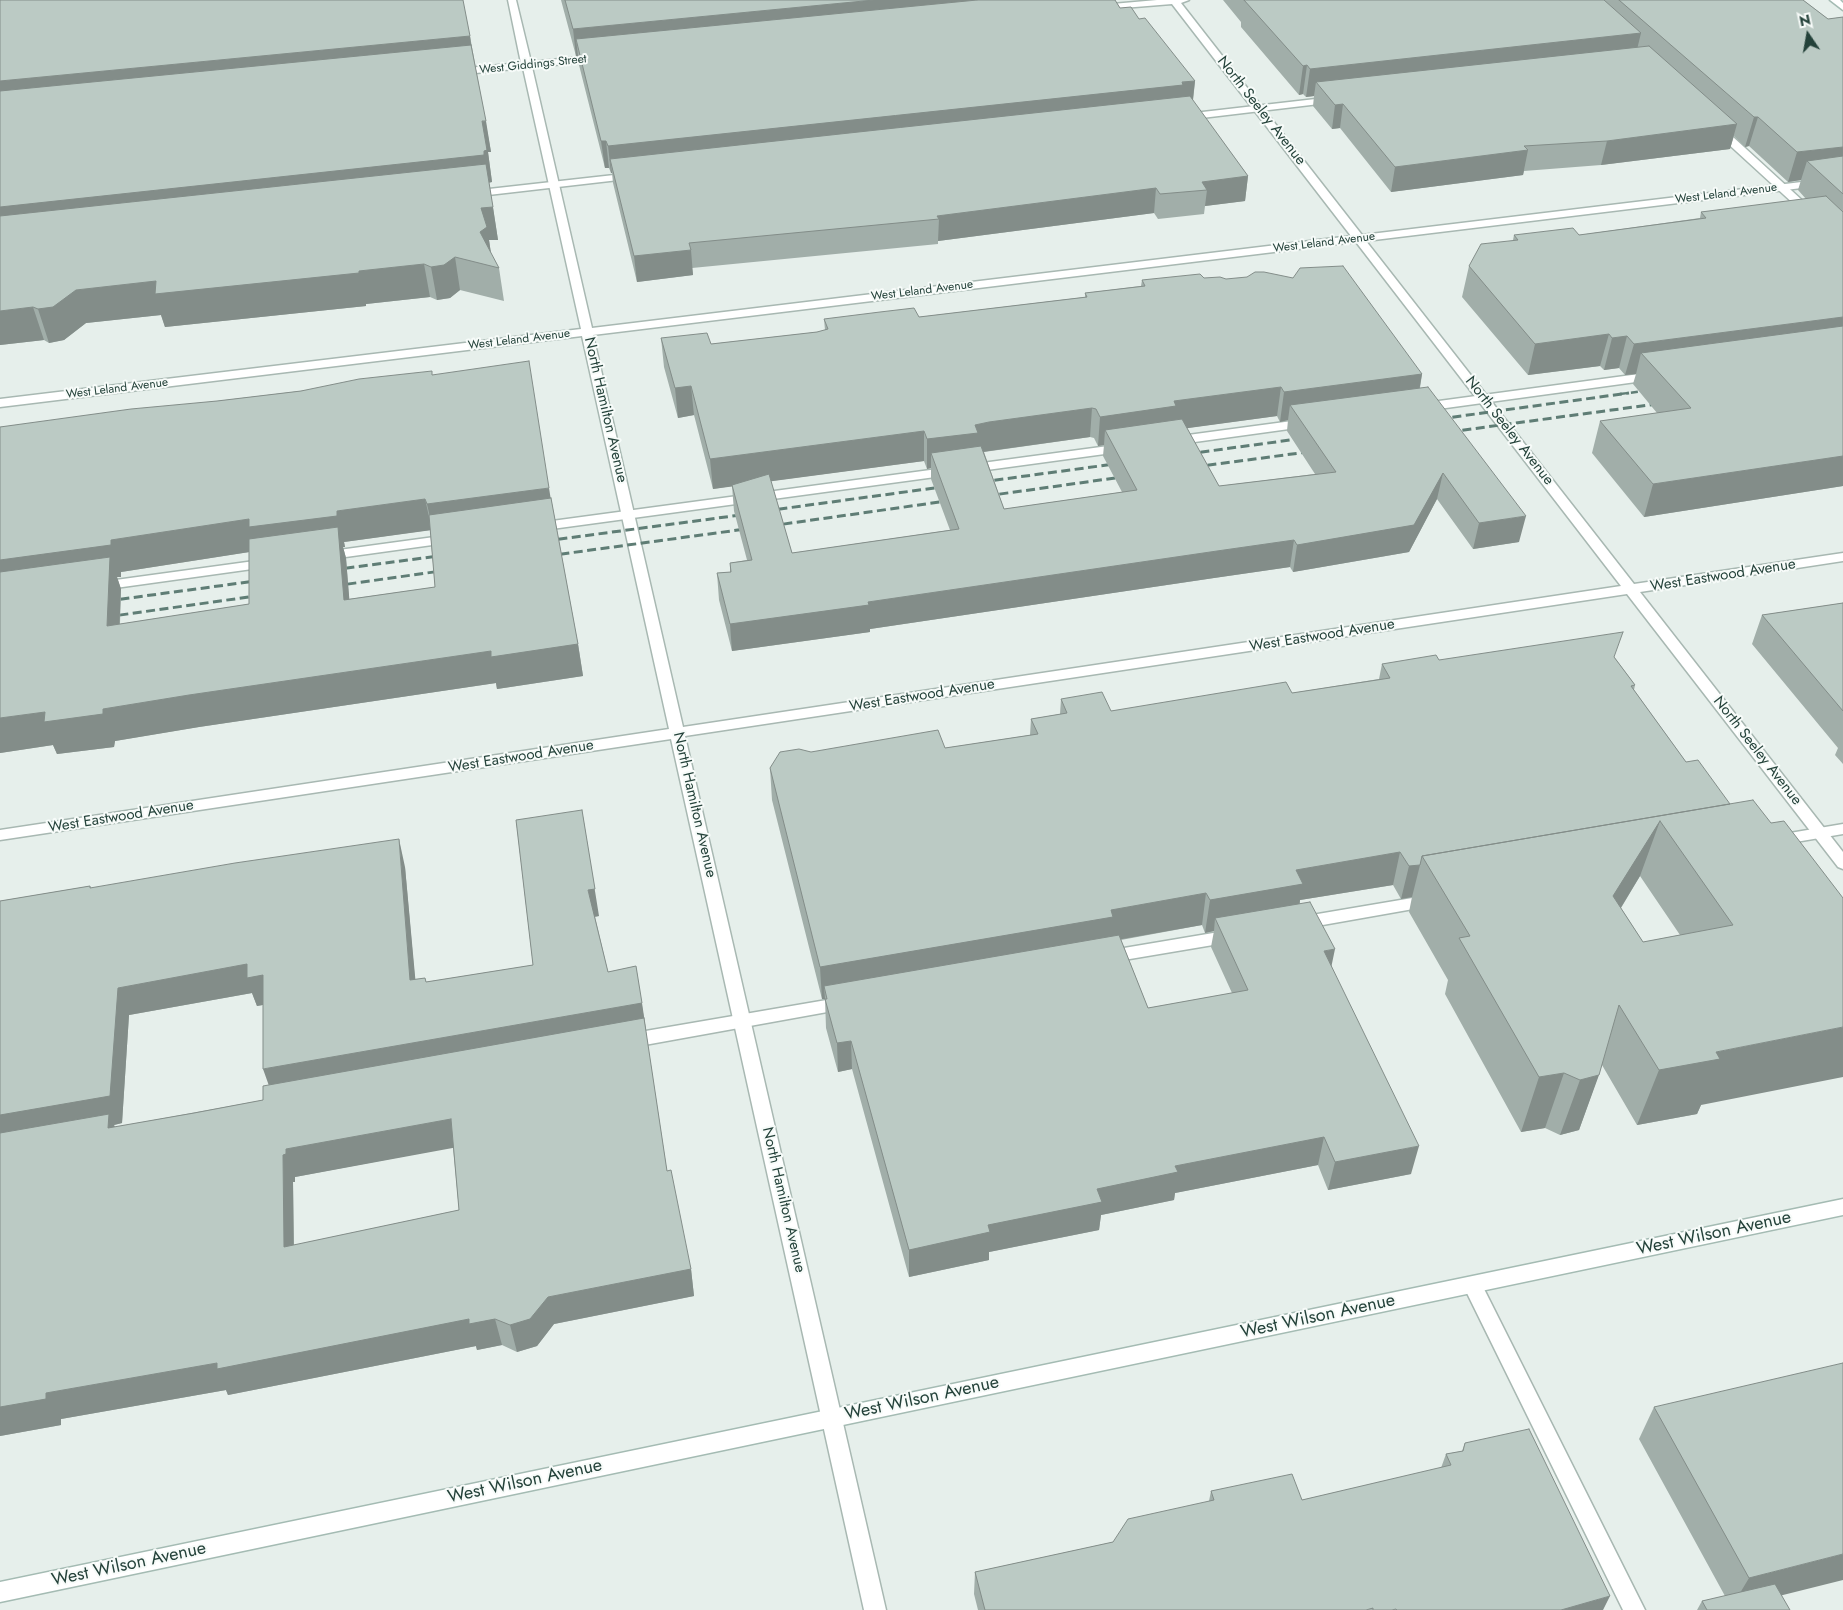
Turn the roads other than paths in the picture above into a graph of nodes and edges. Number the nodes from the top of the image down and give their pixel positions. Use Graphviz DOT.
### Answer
graph roads {
  1 [pos="512,0"];
  2 [pos="1178,0"];
  3 [pos="1834,0"];
  4 [pos="1843,7"];
  5 [pos="1093,9"];
  6 [pos="610,57"];
  7 [pos="527,65"];
  8 [pos="449,73"];
  9 [pos="1339,100"];
  10 [pos="1258,109"];
  11 [pos="1172,118"];
  12 [pos="1705,118"];
  13 [pos="640,176"];
  14 [pos="1843,180"];
  15 [pos="554,185"];
  16 [pos="1781,187"];
  17 [pos="462,195"];
  18 [pos="1818,220"];
  19 [pos="1359,238"];
  20 [pos="587,332"];
  21 [pos="1669,374"];
  22 [pos="1484,399"];
  23 [pos="0,403"];
  24 [pos="1408,410"];
  25 [pos="1319,422"];
  26 [pos="1160,443"];
  27 [pos="1140,446"];
  28 [pos="628,514"];
  29 [pos="524,529"];
  30 [pos="464,537"];
  31 [pos="1843,557"];
  32 [pos="306,558"];
  33 [pos="286,561"];
  34 [pos="89,587"];
  35 [pos="1632,589"];
  36 [pos="677,734"];
  37 [pos="1843,829"];
  38 [pos="1820,833"];
  39 [pos="0,835"];
  40 [pos="1761,843"];
  41 [pos="1843,863"];
  42 [pos="1449,897"];
  43 [pos="1283,926"];
  44 [pos="1244,933"];
  45 [pos="1088,960"];
  46 [pos="864,1000"];
  47 [pos="742,1021"];
  48 [pos="608,1045"];
  49 [pos="1843,1207"];
  50 [pos="1472,1285"];
  51 [pos="831,1419"];
  52 [pos="0,1592"];
  53 [pos="875,1610"];
  54 [pos="1634,1610"];
  1 -- 7 [label="street, North Hamilton Avenue"];
  2 -- 5 [label="street"];
  2 -- 10 [label="street, North Seeley Avenue"];
  3 -- 4 [label="street"];
  6 -- 7 [label="street, West Giddings Street"];
  7 -- 8 [label="street, West Giddings Street"];
  7 -- 15 [label="street, North Hamilton Avenue"];
  9 -- 10 [label="street"];
  10 -- 11 [label="street"];
  10 -- 19 [label="street, North Seeley Avenue"];
  12 -- 16 [label="street"];
  13 -- 15 [label="street"];
  14 -- 16 [label="street, West Leland Avenue"];
  15 -- 17 [label="street"];
  15 -- 20 [label="street, North Hamilton Avenue"];
  16 -- 18 [label="street"];
  16 -- 19 [label="street, West Leland Avenue"];
  19 -- 20 [label="street, West Leland Avenue"];
  19 -- 22 [label="street, North Seeley Avenue"];
  20 -- 23 [label="street, West Leland Avenue"];
  20 -- 28 [label="street, North Hamilton Avenue"];
  21 -- 22 [label="street"];
  22 -- 24 [label="street"];
  22 -- 35 [label="street, North Seeley Avenue"];
  25 -- 26 [label="street"];
  27 -- 28 [label="street"];
  28 -- 29 [label="street"];
  28 -- 36 [label="street, North Hamilton Avenue"];
  30 -- 32 [label="street"];
  31 -- 35 [label="street, West Eastwood Avenue"];
  33 -- 34 [label="street"];
  35 -- 36 [label="street, West Eastwood Avenue"];
  35 -- 38 [label="street, North Seeley Avenue"];
  36 -- 39 [label="street, West Eastwood Avenue"];
  36 -- 47 [label="street, North Hamilton Avenue"];
  37 -- 38 [label="street"];
  38 -- 40 [label="street"];
  38 -- 41 [label="street, North Seeley Avenue"];
  42 -- 43 [label="street"];
  44 -- 45 [label="street"];
  46 -- 47 [label="street"];
  47 -- 48 [label="street"];
  47 -- 51 [label="street, North Hamilton Avenue"];
  49 -- 50 [label="street, West Wilson Avenue"];
  50 -- 51 [label="street, West Wilson Avenue"];
  50 -- 54 [label="street"];
  51 -- 52 [label="street, West Wilson Avenue"];
  51 -- 53 [label="street, North Hamilton Avenue"];
}
